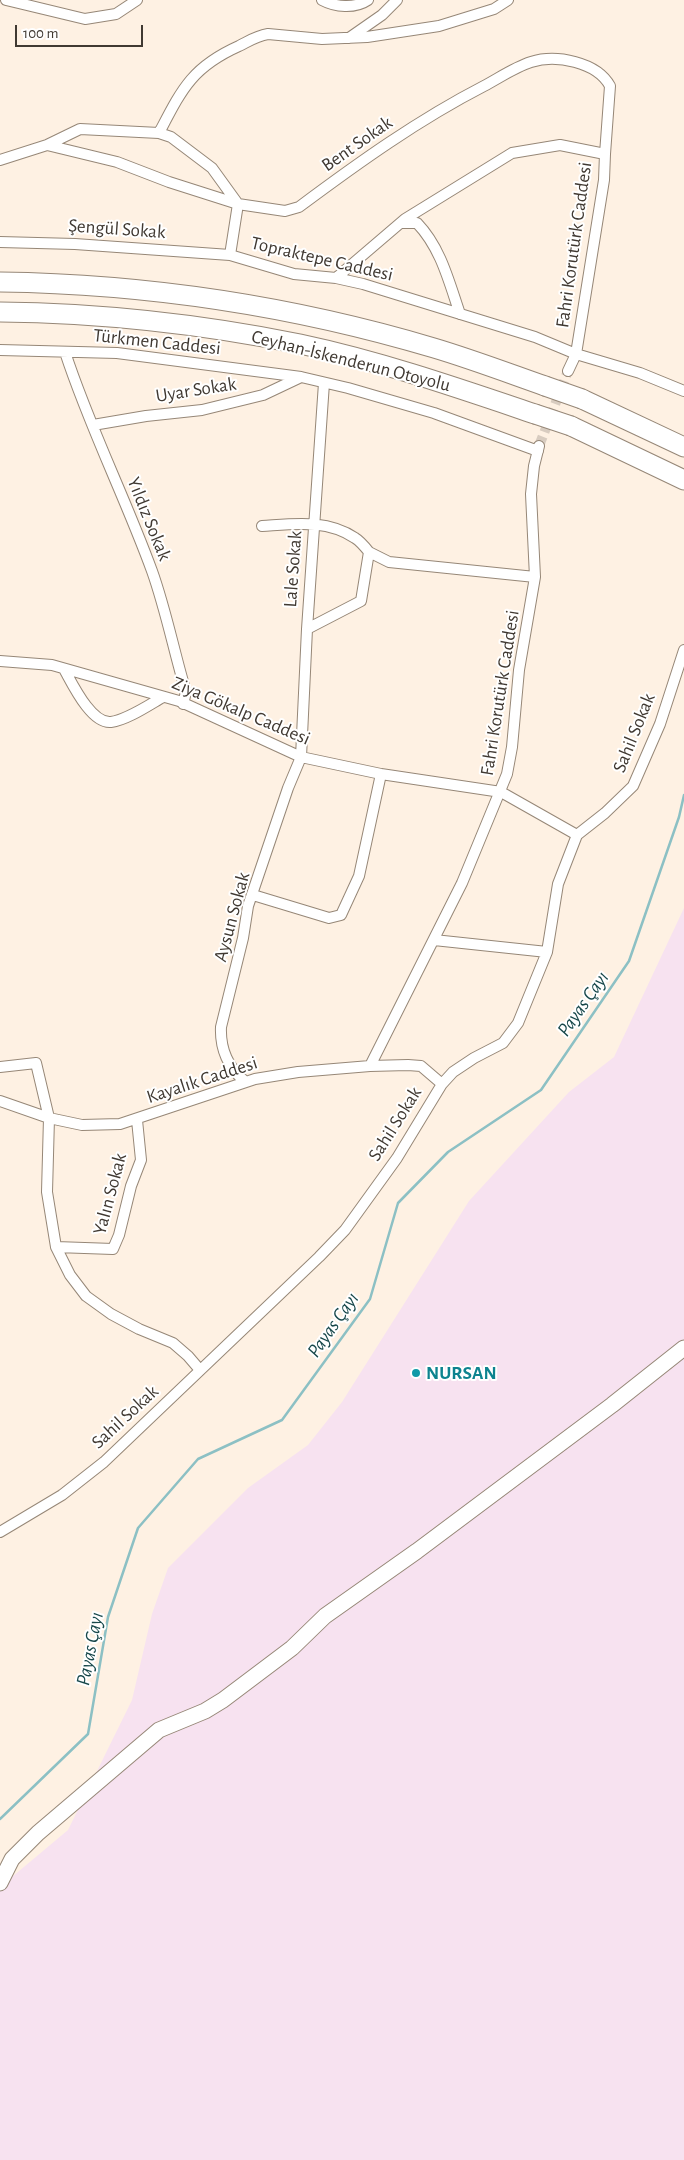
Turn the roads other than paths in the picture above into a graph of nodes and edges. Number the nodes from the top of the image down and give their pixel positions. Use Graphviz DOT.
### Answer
graph roads {
  1 [pos="6,0"];
  2 [pos="137,0"];
  3 [pos="322,0"];
  4 [pos="368,0"];
  5 [pos="396,0"];
  6 [pos="508,0"];
  7 [pos="346,40"];
  8 [pos="159,133"];
  9 [pos="47,145"];
  10 [pos="605,154"];
  11 [pos="0,160"];
  12 [pos="238,204"];
  13 [pos="402,223"];
  14 [pos="0,242"];
  15 [pos="230,255"];
  16 [pos="336,278"];
  17 [pos="0,282"];
  18 [pos="0,312"];
  19 [pos="460,314"];
  20 [pos="0,350"];
  21 [pos="65,352"];
  22 [pos="576,354"];
  23 [pos="568,371"];
  24 [pos="301,377"];
  25 [pos="324,384"];
  26 [pos="684,392"];
  27 [pos="93,425"];
  28 [pos="684,447"];
  29 [pos="539,449"];
  30 [pos="678,477"];
  31 [pos="314,523"];
  32 [pos="262,526"];
  33 [pos="369,552"];
  34 [pos="535,576"];
  35 [pos="307,629"];
  36 [pos="684,650"];
  37 [pos="0,661"];
  38 [pos="64,669"];
  39 [pos="163,697"];
  40 [pos="183,704"];
  41 [pos="301,757"];
  42 [pos="381,774"];
  43 [pos="501,792"];
  44 [pos="577,835"];
  45 [pos="253,895"];
  46 [pos="434,940"];
  47 [pos="546,952"];
  48 [pos="370,1066"];
  49 [pos="0,1067"];
  50 [pos="246,1082"];
  51 [pos="442,1084"];
  52 [pos="0,1101"];
  53 [pos="49,1118"];
  54 [pos="137,1120"];
  55 [pos="56,1248"];
  56 [pos="684,1348"];
  57 [pos="200,1370"];
  58 [pos="0,1532"];
  59 [pos="0,1883"];
  1 -- 2 [label="street"];
  3 -- 4 [label="street"];
  5 -- 7 [label="street"];
  6 -- 7 [label="street"];
  7 -- 8 [label="street"];
  8 -- 9 [label="street"];
  8 -- 12 [label="street"];
  9 -- 11 [label="street"];
  9 -- 12 [label="street, Bent Sokak"];
  10 -- 12 [label="street, Bent Sokak"];
  10 -- 13 [label="street, Fahri Korutürk Caddesi"];
  10 -- 22 [label="street, Fahri Korutürk Caddesi"];
  12 -- 15 [label="street, Topraktepe Caddesi"];
  13 -- 16 [label="street, Fahri Korutürk Caddesi"];
  13 -- 19 [label="street"];
  14 -- 15 [label="street, Şengül Sokak"];
  15 -- 16 [label="street, Topraktepe Caddesi"];
  16 -- 19 [label="street, Topraktepe Caddesi"];
  17 -- 28 [label="highway, Ceyhan-İskenderun Otoyolu, bridge"];
  18 -- 30 [label="highway, Ceyhan-İskenderun Otoyolu, bridge"];
  19 -- 22 [label="street, Topraktepe Caddesi"];
  20 -- 21 [label="street, Türkmen Caddesi"];
  21 -- 24 [label="street, Türkmen Caddesi"];
  21 -- 27 [label="street, Yıldız Sokak"];
  22 -- 23 [label="street, Fahri Korutürk Caddesi"];
  22 -- 26 [label="street, Topraktepe Caddesi"];
  24 -- 25 [label="street, Türkmen Caddesi"];
  24 -- 27 [label="street, Uyar Sokak"];
  25 -- 29 [label="street, Türkmen Caddesi"];
  25 -- 31 [label="street, Lale Sokak"];
  27 -- 40 [label="street, Yıldız Sokak"];
  29 -- 34 [label="street, Fahri Korutürk Caddesi"];
  31 -- 32 [label="street"];
  31 -- 33 [label="street"];
  31 -- 35 [label="street, Lale Sokak"];
  33 -- 34 [label="street"];
  33 -- 35 [label="street"];
  34 -- 43 [label="street, Fahri Korutürk Caddesi"];
  35 -- 41 [label="street, Lale Sokak"];
  36 -- 44 [label="street, Sahil Sokak"];
  37 -- 38 [label="street, Ziya Gökalp Caddesi"];
  38 -- 39 [label="street, Ziya Gökalp Caddesi"];
  38 -- 39 [label="street"];
  39 -- 40 [label="street, Ziya Gökalp Caddesi"];
  40 -- 41 [label="street, Ziya Gökalp Caddesi"];
  41 -- 42 [label="street, Ziya Gökalp Caddesi"];
  41 -- 45 [label="street, Aysun Sokak"];
  42 -- 43 [label="street, Ziya Gökalp Caddesi"];
  42 -- 45 [label="street"];
  43 -- 44 [label="street"];
  43 -- 46 [label="street, Fahri Korutürk Caddesi"];
  44 -- 47 [label="street, Sahil Sokak"];
  45 -- 50 [label="street, Aysun Sokak"];
  46 -- 47 [label="street"];
  46 -- 48 [label="street, Fahri Korutürk Caddesi"];
  47 -- 51 [label="street, Sahil Sokak"];
  48 -- 50 [label="street, Kayalık Caddesi"];
  48 -- 51 [label="street, Kayalık Caddesi"];
  49 -- 53 [label="street"];
  50 -- 54 [label="street, Kayalık Caddesi"];
  51 -- 57 [label="street, Sahil Sokak"];
  52 -- 53 [label="street, Kayalık Caddesi"];
  53 -- 54 [label="street, Kayalık Caddesi"];
  53 -- 55 [label="street"];
  54 -- 55 [label="street, Yalın Sokak"];
  55 -- 57 [label="street"];
  56 -- 59 [label="street"];
  57 -- 58 [label="street, Sahil Sokak"];
}
